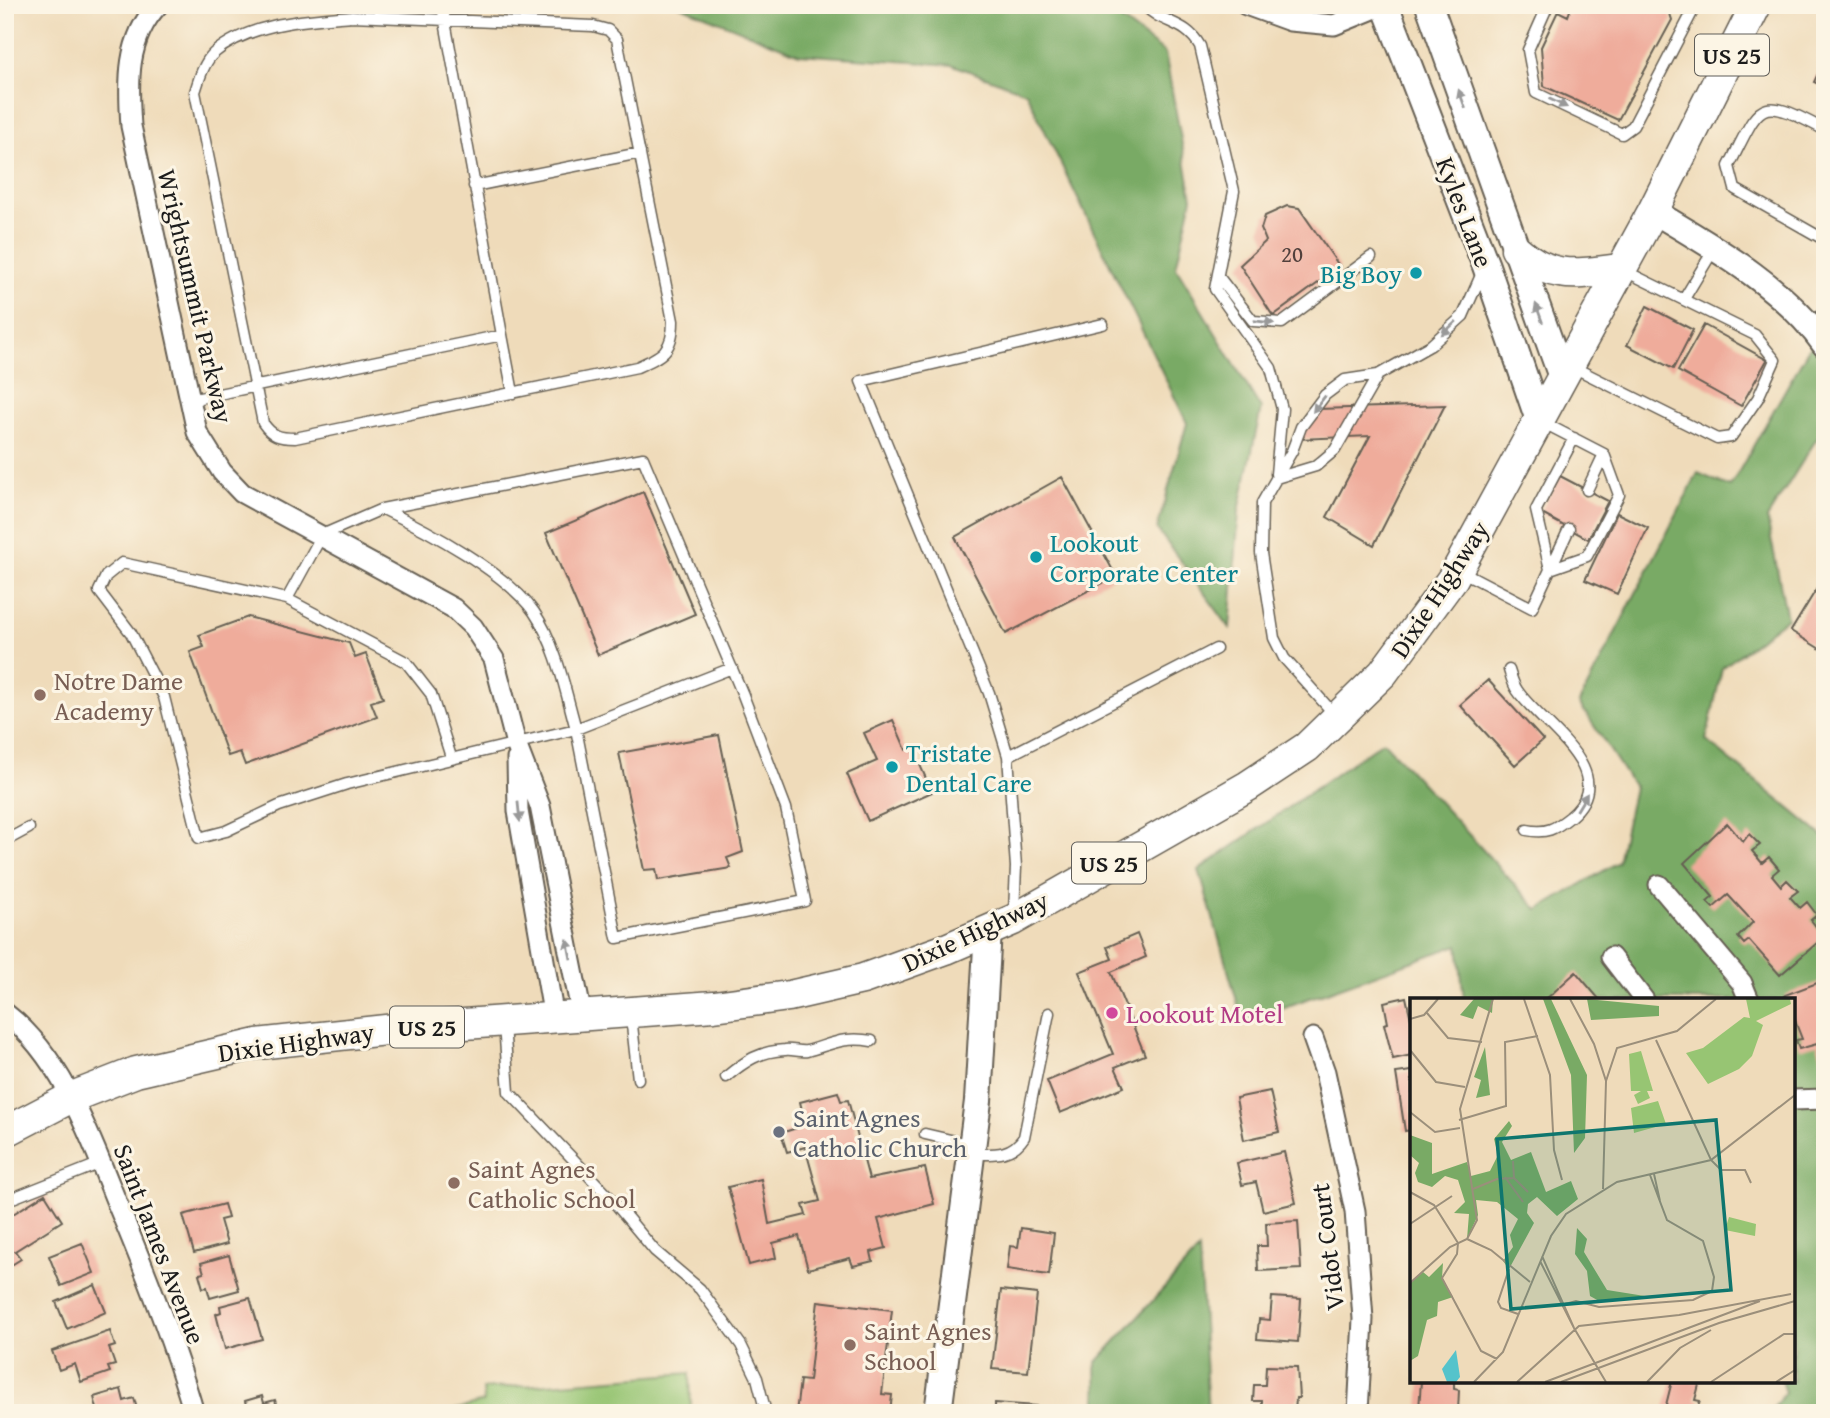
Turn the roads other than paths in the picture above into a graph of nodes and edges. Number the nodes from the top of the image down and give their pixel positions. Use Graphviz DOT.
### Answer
graph roads {
  1 [pos="158,5"];
  2 [pos="442,5"];
  3 [pos="1144,5"];
  4 [pos="1246,5"];
  5 [pos="1384,5"];
  6 [pos="1429,5"];
  7 [pos="1549,5"];
  8 [pos="1696,5"];
  9 [pos="1756,5"];
  10 [pos="442,20"];
  11 [pos="1825,130"];
  12 [pos="640,153"];
  13 [pos="474,186"];
  14 [pos="1653,211"];
  15 [pos="1825,240"];
  16 [pos="1516,248"];
  17 [pos="1715,248"];
  18 [pos="1371,257"];
  19 [pos="1486,266"];
  20 [pos="1621,269"];
  21 [pos="1218,276"];
  22 [pos="1684,299"];
  23 [pos="1102,324"];
  24 [pos="1822,333"];
  25 [pos="502,335"];
  26 [pos="1566,371"];
  27 [pos="1378,375"];
  28 [pos="255,386"];
  29 [pos="513,393"];
  30 [pos="190,400"];
  31 [pos="1539,420"];
  32 [pos="1574,438"];
  33 [pos="1604,454"];
  34 [pos="1276,478"];
  35 [pos="1587,490"];
  36 [pos="382,509"];
  37 [pos="1569,529"];
  38 [pos="322,535"];
  39 [pos="1458,569"];
  40 [pos="1550,569"];
  41 [pos="287,599"];
  42 [pos="1216,649"];
  43 [pos="732,668"];
  44 [pos="1508,670"];
  45 [pos="1338,718"];
  46 [pos="576,729"];
  47 [pos="516,744"];
  48 [pos="1008,756"];
  49 [pos="451,757"];
  50 [pos="29,828"];
  51 [pos="1527,830"];
  52 [pos="5,841"];
  53 [pos="1659,885"];
  54 [pos="1001,925"];
  55 [pos="1611,957"];
  56 [pos="1642,998"];
  57 [pos="1748,998"];
  58 [pos="631,1012"];
  59 [pos="5,1013"];
  60 [pos="1049,1013"];
  61 [pos="568,1017"];
  62 [pos="504,1021"];
  63 [pos="1313,1038"];
  64 [pos="872,1041"];
  65 [pos="726,1077"];
  66 [pos="638,1079"];
  67 [pos="72,1097"];
  68 [pos="1825,1099"];
  69 [pos="1795,1100"];
  70 [pos="5,1132"];
  71 [pos="925,1134"];
  72 [pos="971,1149"];
  73 [pos="101,1163"];
  74 [pos="5,1201"];
  75 [pos="194,1413"];
  76 [pos="766,1413"];
  77 [pos="938,1413"];
  78 [pos="1358,1413"];
  1 -- 30 [label="street, Wrightsummit Parkway"];
  2 -- 10 [label="lane"];
  3 -- 21 [label="lane"];
  4 -- 5 [label="street"];
  5 -- 19 [label="main road, Kyles Lane"];
  16 -- 6 [label="main road, Kyles Lane, one-way"];
  7 -- 8 [label="lane, one-way"];
  9 -- 14 [label="main road, Dixie Highway / US 25"];
  10 -- 12 [label="lane"];
  10 -- 13 [label="lane"];
  10 -- 28 [label="lane"];
  11 -- 15 [label="lane"];
  12 -- 13 [label="lane"];
  12 -- 29 [label="lane"];
  13 -- 25 [label="lane"];
  14 -- 17 [label="street"];
  14 -- 20 [label="main road, Dixie Highway / US 25"];
  16 -- 20 [label="main road"];
  26 -- 16 [label="main road, Kyles Lane, one-way"];
  17 -- 22 [label="lane"];
  17 -- 24 [label="street"];
  21 -- 18 [label="lane, one-way"];
  19 -- 27 [label="lane, one-way"];
  19 -- 31 [label="main road, Kyles Lane"];
  20 -- 22 [label="lane"];
  20 -- 26 [label="main road, Dixie Highway / US 25"];
  21 -- 34 [label="lane"];
  22 -- 26 [label="lane"];
  23 -- 48 [label="lane"];
  25 -- 28 [label="lane"];
  25 -- 29 [label="lane"];
  26 -- 31 [label="main road, Dixie Highway / US 25"];
  27 -- 34 [label="lane"];
  27 -- 34 [label="lane, one-way"];
  28 -- 29 [label="lane"];
  28 -- 30 [label="lane"];
  30 -- 38 [label="street, Wrightsummit Parkway"];
  31 -- 32 [label="lane"];
  31 -- 39 [label="main road, Dixie Highway / US 25"];
  32 -- 33 [label="lane"];
  32 -- 40 [label="lane"];
  33 -- 35 [label="lane"];
  33 -- 40 [label="lane"];
  34 -- 45 [label="lane"];
  36 -- 38 [label="lane"];
  36 -- 43 [label="lane"];
  36 -- 46 [label="lane"];
  37 -- 40 [label="lane"];
  38 -- 41 [label="lane"];
  38 -- 47 [label="street, Wrightsummit Parkway"];
  39 -- 40 [label="lane"];
  39 -- 45 [label="main road, Dixie Highway / US 25"];
  41 -- 49 [label="lane"];
  41 -- 49 [label="lane"];
  42 -- 48 [label="lane"];
  43 -- 46 [label="lane"];
  43 -- 46 [label="lane"];
  51 -- 44 [label="lane, one-way"];
  45 -- 54 [label="main road, Dixie Highway / US 25"];
  46 -- 47 [label="lane"];
  47 -- 49 [label="lane"];
  47 -- 61 [label="street, Wrightsummit Parkway, one-way"];
  61 -- 47 [label="street, Wrightsummit Parkway, one-way"];
  48 -- 54 [label="lane"];
  50 -- 52 [label="lane"];
  53 -- 57 [label="street"];
  54 -- 58 [label="main road, Dixie Highway / US 25"];
  54 -- 72 [label="main road"];
  55 -- 56 [label="street"];
  58 -- 61 [label="main road, Dixie Highway / US 25"];
  58 -- 66 [label="lane"];
  59 -- 67 [label="street, Saint James Avenue"];
  60 -- 72 [label="lane"];
  61 -- 62 [label="main road, Dixie Highway / US 25"];
  62 -- 67 [label="main road, Dixie Highway / US 25"];
  62 -- 76 [label="lane"];
  63 -- 78 [label="street, Vidot Court"];
  64 -- 65 [label="lane"];
  67 -- 70 [label="main road, Dixie Highway / US 25"];
  67 -- 73 [label="street, Saint James Avenue"];
  68 -- 69 [label="street"];
  71 -- 72 [label="lane"];
  72 -- 77 [label="main road"];
  73 -- 74 [label="lane"];
  73 -- 75 [label="street, Saint James Avenue"];
}
